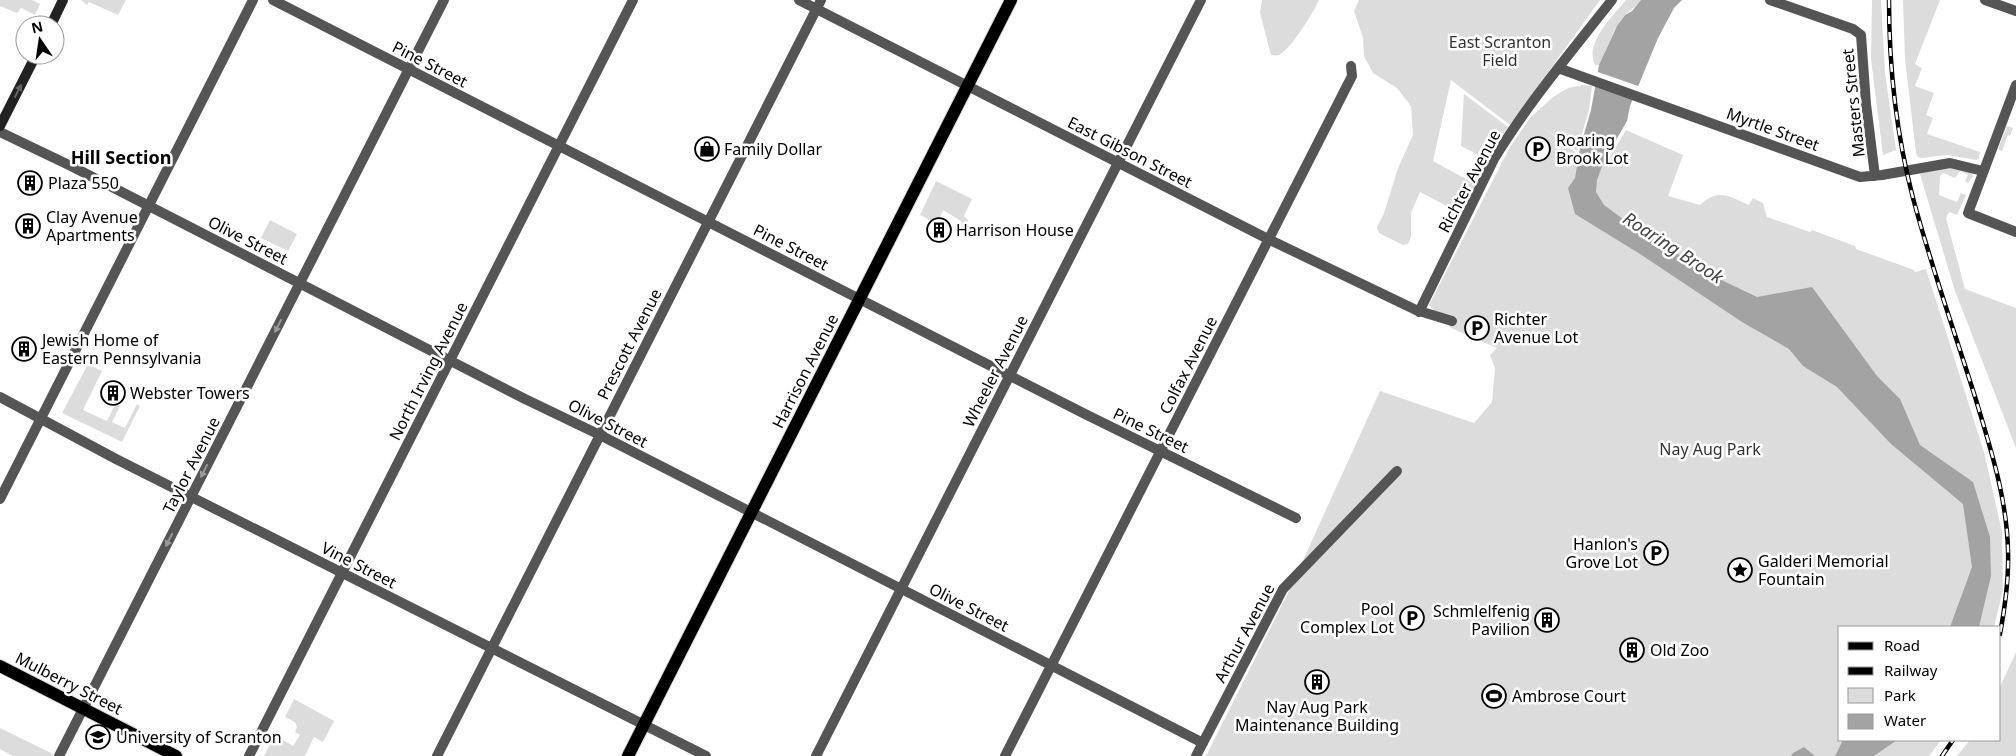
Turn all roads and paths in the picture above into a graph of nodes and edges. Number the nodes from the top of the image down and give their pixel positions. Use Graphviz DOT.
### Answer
graph roads {
  1 [pos="64,0"];
  2 [pos="253,0"];
  3 [pos="273,0"];
  4 [pos="444,0"];
  5 [pos="633,0"];
  6 [pos="799,0"];
  7 [pos="1011,0"];
  8 [pos="1201,0"];
  9 [pos="1612,0"];
  10 [pos="1770,0"];
  11 [pos="1985,0"];
  12 [pos="819,4"];
  13 [pos="2016,11"];
  14 [pos="56,15"];
  15 [pos="31,65"];
  16 [pos="1351,66"];
  17 [pos="1558,68"];
  18 [pos="408,70"];
  19 [pos="968,85"];
  20 [pos="2016,85"];
  21 [pos="0,126"];
  22 [pos="0,132"];
  23 [pos="559,146"];
  24 [pos="1118,162"];
  25 [pos="1983,171"];
  26 [pos="1875,176"];
  27 [pos="148,206"];
  28 [pos="708,222"];
  29 [pos="2016,232"];
  30 [pos="1268,239"];
  31 [pos="300,283"];
  32 [pos="860,299"];
  33 [pos="1419,312"];
  34 [pos="1452,321"];
  35 [pos="450,360"];
  36 [pos="1010,375"];
  37 [pos="0,397"];
  38 [pos="40,419"];
  39 [pos="600,435"];
  40 [pos="1161,452"];
  41 [pos="1397,471"];
  42 [pos="192,496"];
  43 [pos="0,499"];
  44 [pos="752,512"];
  45 [pos="1296,518"];
  46 [pos="342,572"];
  47 [pos="901,590"];
  48 [pos="491,649"];
  49 [pos="0,666"];
  50 [pos="1050,666"];
  51 [pos="83,709"];
  52 [pos="644,725"];
  53 [pos="1203,743"];
  54 [pos="59,756"];
  55 [pos="176,756"];
  56 [pos="249,756"];
  57 [pos="437,756"];
  58 [pos="628,756"];
  59 [pos="706,756"];
  60 [pos="816,756"];
  61 [pos="1005,756"];
  62 [pos="1196,756"];
  1 -- 14 [label="main road"];
  2 -- 27 [label="street"];
  3 -- 18 [label="street, Pine Street"];
  4 -- 18 [label="street, Taylor Avenue"];
  5 -- 23 [label="street, North Irving Avenue"];
  6 -- 12 [label="street, East Gibson Street"];
  7 -- 19 [label="main road, Harrison Avenue"];
  8 -- 24 [label="street, Wheeler Avenue"];
  9 -- 17 [label="street, Richter Avenue"];
  10 -- 26 [label="street, Masters Street"];
  11 -- 13 [label="street"];
  12 -- 19 [label="street, East Gibson Street"];
  12 -- 28 [label="street, Prescott Avenue"];
  21 -- 15 [label="main road, one-way"];
  16 -- 30 [label="street, Colfax Avenue"];
  17 -- 26 [label="street, Myrtle Street"];
  17 -- 33 [label="street, Richter Avenue"];
  18 -- 23 [label="street, Pine Street"];
  18 -- 31 [label="street, Taylor Avenue"];
  19 -- 24 [label="street, East Gibson Street"];
  19 -- 32 [label="main road, Harrison Avenue"];
  20 -- 25 [label="street"];
  22 -- 27 [label="street, Olive Street"];
  23 -- 28 [label="street, Pine Street"];
  23 -- 35 [label="street, North Irving Avenue"];
  24 -- 30 [label="street, East Gibson Street"];
  24 -- 36 [label="street, Wheeler Avenue"];
  25 -- 26 [label="street, Myrtle Street"];
  25 -- 29 [label="street"];
  27 -- 31 [label="street, Olive Street"];
  27 -- 38 [label="street"];
  28 -- 32 [label="street, Pine Street"];
  28 -- 39 [label="street, Prescott Avenue"];
  30 -- 33 [label="street, East Gibson Street"];
  30 -- 40 [label="street, Colfax Avenue"];
  31 -- 35 [label="street, Olive Street"];
  31 -- 42 [label="street, Taylor Avenue, one-way"];
  32 -- 36 [label="street, Pine Street"];
  32 -- 44 [label="main road, Harrison Avenue"];
  33 -- 34 [label="street, East Gibson Street"];
  35 -- 39 [label="street, Olive Street"];
  35 -- 46 [label="street, North Irving Avenue"];
  36 -- 40 [label="street, Pine Street"];
  36 -- 47 [label="street, Wheeler Avenue"];
  37 -- 38 [label="street, Vine Street"];
  38 -- 42 [label="street, Vine Street"];
  38 -- 43 [label="street"];
  39 -- 44 [label="street, Olive Street"];
  39 -- 48 [label="street, Prescott Avenue"];
  40 -- 45 [label="street, Pine Street"];
  40 -- 50 [label="street, Colfax Avenue"];
  41 -- 53 [label="street, Arthur Avenue"];
  42 -- 46 [label="street, Vine Street"];
  42 -- 51 [label="street, Taylor Avenue, one-way"];
  44 -- 47 [label="street, Olive Street"];
  44 -- 52 [label="main road, Harrison Avenue"];
  46 -- 48 [label="street, Vine Street"];
  46 -- 56 [label="street, North Irving Avenue"];
  47 -- 50 [label="street, Olive Street"];
  47 -- 60 [label="street, Wheeler Avenue"];
  48 -- 52 [label="street, Vine Street"];
  48 -- 57 [label="street, Prescott Avenue"];
  49 -- 51 [label="main road, Mulberry Street"];
  50 -- 53 [label="street, Olive Street"];
  50 -- 61 [label="street, Colfax Avenue"];
  51 -- 54 [label="street, Taylor Avenue"];
  51 -- 55 [label="main road, Mulberry Street"];
  52 -- 58 [label="main road, Harrison Avenue"];
  52 -- 59 [label="street, Vine Street"];
  53 -- 62 [label="street, Arthur Avenue"];
}
